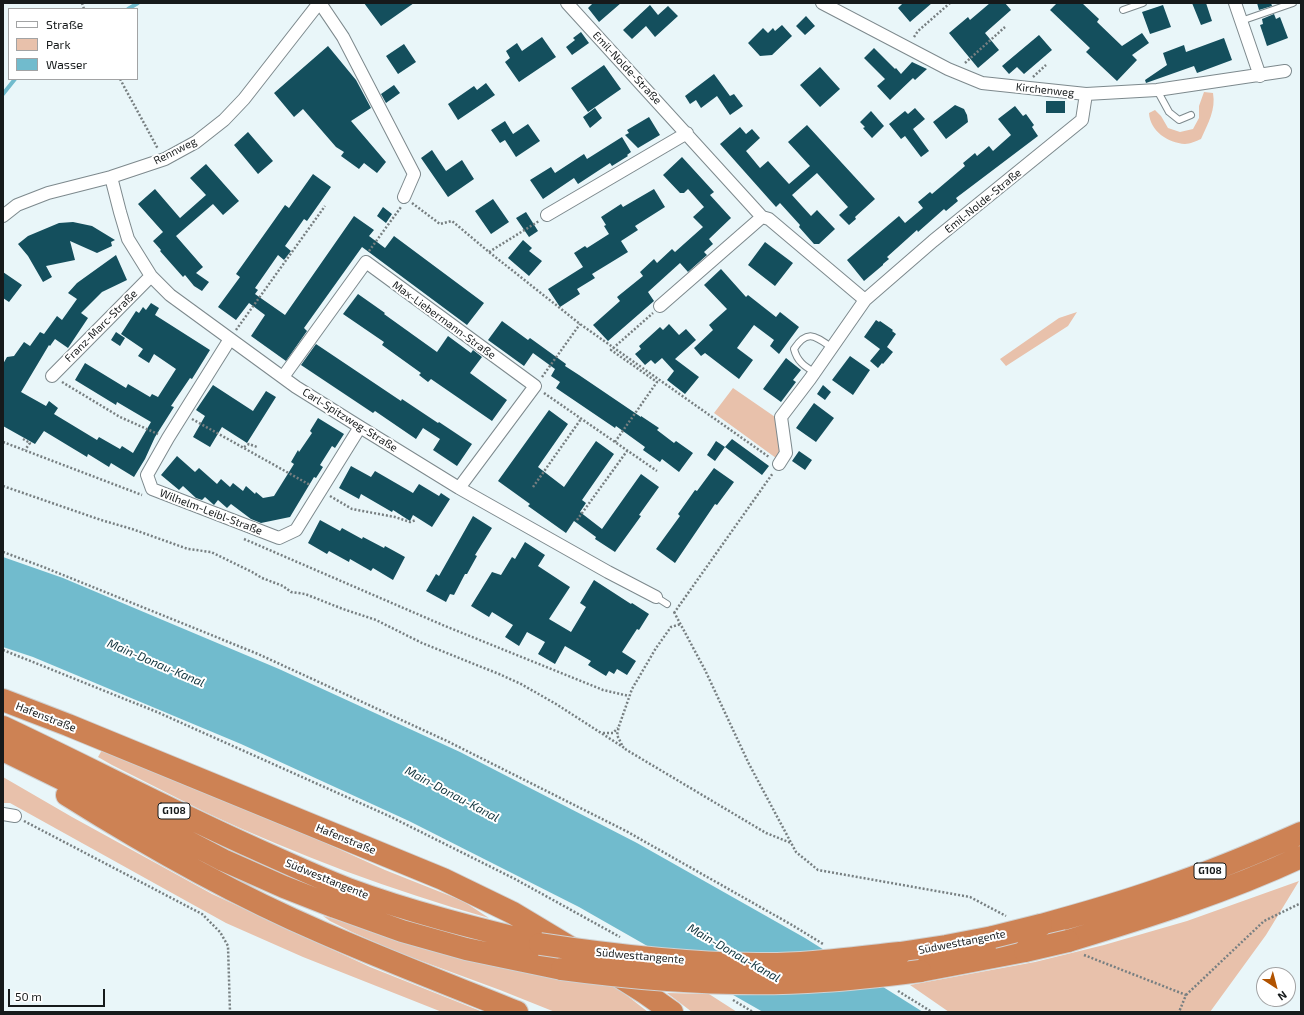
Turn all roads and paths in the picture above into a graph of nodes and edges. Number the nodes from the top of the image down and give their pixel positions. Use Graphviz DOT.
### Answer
graph roads {
  1 [pos="320,3"];
  2 [pos="567,3"];
  3 [pos="822,3"];
  4 [pos="950,3"];
  5 [pos="1143,3"];
  6 [pos="1235,3"];
  7 [pos="1293,3"];
  8 [pos="1123,10"];
  9 [pos="1241,21"];
  10 [pos="1006,27"];
  11 [pos="906,47"];
  12 [pos="1285,72"];
  13 [pos="957,73"];
  14 [pos="1260,76"];
  15 [pos="121,80"];
  16 [pos="1157,90"];
  17 [pos="1086,94"];
  18 [pos="1192,115"];
  19 [pos="687,133"];
  20 [pos="164,159"];
  21 [pos="111,177"];
  22 [pos="404,198"];
  23 [pos="325,206"];
  24 [pos="548,215"];
  25 [pos="3,216"];
  26 [pos="762,217"];
  27 [pos="489,252"];
  28 [pos="366,262"];
  29 [pos="151,276"];
  30 [pos="865,300"];
  31 [pos="660,306"];
  32 [pos="580,324"];
  33 [pos="230,339"];
  34 [pos="832,347"];
  35 [pos="614,348"];
  36 [pos="814,372"];
  37 [pos="52,376"];
  38 [pos="283,377"];
  39 [pos="535,386"];
  40 [pos="183,414"];
  41 [pos="581,419"];
  42 [pos="360,427"];
  43 [pos="168,438"];
  44 [pos="22,439"];
  45 [pos="3,442"];
  46 [pos="615,442"];
  47 [pos="256,447"];
  48 [pos="244,448"];
  49 [pos="25,450"];
  50 [pos="627,451"];
  51 [pos="779,464"];
  52 [pos="657,471"];
  53 [pos="3,486"];
  54 [pos="533,487"];
  55 [pos="460,488"];
  56 [pos="320,491"];
  57 [pos="146,497"];
  58 [pos="416,520"];
  59 [pos="577,520"];
  60 [pos="241,538"];
  61 [pos="3,552"];
  62 [pos="661,600"];
  63 [pos="674,613"];
  64 [pos="681,624"];
  65 [pos="3,650"];
  66 [pos="629,696"];
  67 [pos="3,700"];
  68 [pos="619,726"];
  69 [pos="3,727"];
  70 [pos="601,733"];
  71 [pos="626,749"];
  72 [pos="3,750"];
  73 [pos="3,756"];
  74 [pos="9,815"];
  75 [pos="1301,833"];
  76 [pos="792,844"];
  77 [pos="1301,857"];
  78 [pos="1301,903"];
  79 [pos="1010,918"];
  80 [pos="627,940"];
  81 [pos="825,946"];
  82 [pos="1080,953"];
  83 [pos="892,987"];
  84 [pos="1186,995"];
  85 [pos="733,1000"];
  86 [pos="230,1012"];
  87 [pos="517,1012"];
  88 [pos="672,1012"];
  89 [pos="753,1012"];
  90 [pos="932,1012"];
  91 [pos="1178,1012"];
  1 -- 20 [label="street, Rennweg"];
  1 -- 22 [label="street, Rennweg"];
  2 -- 19 [label="street, Emil-Nolde-Straße"];
  3 -- 11 [label="street, Kirchenweg"];
  4 -- 11 [label="path"];
  5 -- 8 [label="lane"];
  6 -- 9 [label="street"];
  7 -- 9 [label="lane"];
  9 -- 14 [label="street"];
  10 -- 13 [label="path"];
  11 -- 13 [label="street, Kirchenweg"];
  12 -- 14 [label="street, Kirchenweg"];
  13 -- 17 [label="street, Kirchenweg"];
  14 -- 16 [label="street, Kirchenweg"];
  15 -- 20 [label="path"];
  16 -- 17 [label="street, Kirchenweg"];
  16 -- 18 [label="lane"];
  17 -- 30 [label="street, Emil-Nolde-Straße"];
  19 -- 24 [label="street"];
  19 -- 26 [label="street, Emil-Nolde-Straße"];
  20 -- 21 [label="street, Rennweg"];
  21 -- 25 [label="street, Rennweg"];
  21 -- 29 [label="street, Carl-Spitzweg-Straße"];
  22 -- 27 [label="path"];
  22 -- 28 [label="path"];
  23 -- 33 [label="path"];
  24 -- 27 [label="path"];
  26 -- 30 [label="street, Emil-Nolde-Straße"];
  26 -- 31 [label="street"];
  27 -- 32 [label="path"];
  28 -- 38 [label="street"];
  28 -- 39 [label="street, Max-Liebermann-Straße"];
  29 -- 33 [label="street, Carl-Spitzweg-Straße"];
  29 -- 37 [label="street, Franz-Marc-Straße"];
  30 -- 34 [label="street, Emil-Nolde-Straße"];
  31 -- 35 [label="path"];
  32 -- 35 [label="path"];
  32 -- 39 [label="path"];
  33 -- 38 [label="street, Carl-Spitzweg-Straße"];
  33 -- 40 [label="street, Wilhelm-Leibl-Straße"];
  34 -- 36 [label="street, Emil-Nolde-Straße"];
  34 -- 36 [label="lane"];
  35 -- 46 [label="path"];
  35 -- 51 [label="path"];
  36 -- 51 [label="street, Emil-Nolde-Straße"];
  37 -- 43 [label="path"];
  38 -- 42 [label="street, Carl-Spitzweg-Straße"];
  39 -- 41 [label="path"];
  39 -- 55 [label="street"];
  40 -- 43 [label="street, Wilhelm-Leibl-Straße"];
  40 -- 48 [label="path"];
  41 -- 46 [label="path"];
  41 -- 54 [label="path"];
  42 -- 55 [label="street, Carl-Spitzweg-Straße"];
  42 -- 56 [label="street, Wilhelm-Leibl-Straße"];
  43 -- 56 [label="street, Wilhelm-Leibl-Straße"];
  44 -- 49 [label="path"];
  45 -- 49 [label="path"];
  46 -- 50 [label="path"];
  47 -- 48 [label="path"];
  48 -- 56 [label="path"];
  49 -- 57 [label="path"];
  50 -- 52 [label="path"];
  50 -- 59 [label="path"];
  51 -- 63 [label="path"];
  53 -- 70 [label="path"];
  55 -- 62 [label="street, Carl-Spitzweg-Straße"];
  56 -- 58 [label="path"];
  60 -- 66 [label="path"];
  61 -- 81 [label="path"];
  62 -- 63 [label="path"];
  63 -- 64 [label="path"];
  64 -- 66 [label="path"];
  64 -- 76 [label="path"];
  65 -- 80 [label="path"];
  66 -- 68 [label="path"];
  67 -- 88 [label="highway, Hafenstraße"];
  68 -- 70 [label="path"];
  68 -- 71 [label="path"];
  69 -- 75 [label="highway, Südwesttangente / G108, bridge"];
  70 -- 71 [label="path"];
  71 -- 76 [label="path"];
  72 -- 77 [label="highway, Südwesttangente / G108, bridge"];
  73 -- 87 [label="highway"];
  74 -- 86 [label="path"];
  76 -- 79 [label="path"];
  78 -- 84 [label="path"];
  82 -- 84 [label="path"];
  83 -- 90 [label="path"];
  84 -- 91 [label="path"];
  85 -- 89 [label="path"];
}
